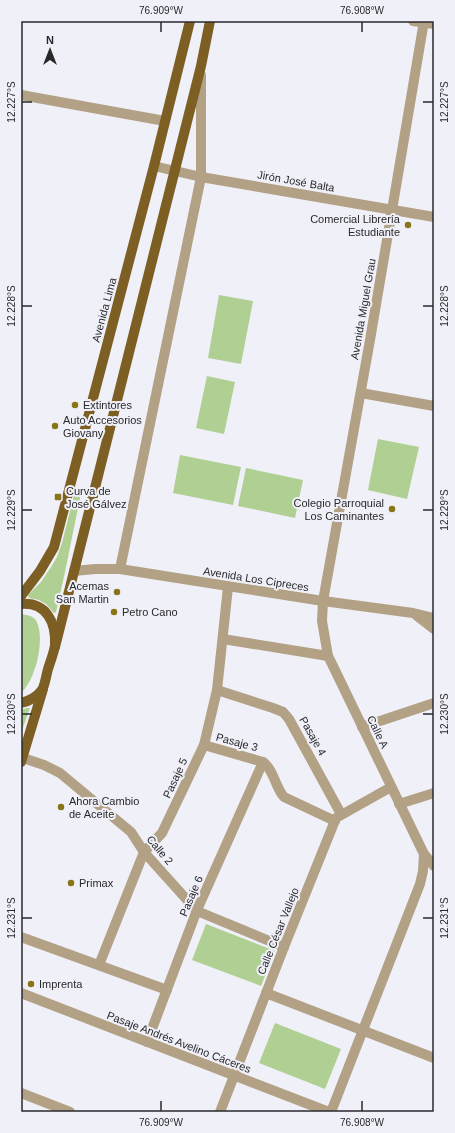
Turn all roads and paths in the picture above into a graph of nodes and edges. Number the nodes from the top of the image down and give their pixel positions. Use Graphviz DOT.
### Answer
graph roads {
  1 [pos="190,21"];
  2 [pos="210,21"];
  3 [pos="413,21"];
  4 [pos="427,23"];
  5 [pos="201,66"];
  6 [pos="21,95"];
  7 [pos="165,121"];
  8 [pos="154,166"];
  9 [pos="174,171"];
  10 [pos="201,177"];
  11 [pos="392,210"];
  12 [pos="434,217"];
  13 [pos="360,393"];
  14 [pos="434,406"];
  15 [pos="120,569"];
  16 [pos="74,571"];
  17 [pos="228,587"];
  18 [pos="21,596"];
  19 [pos="323,601"];
  20 [pos="21,604"];
  21 [pos="413,613"];
  22 [pos="434,618"];
  23 [pos="434,628"];
  24 [pos="223,639"];
  25 [pos="55,647"];
  26 [pos="328,656"];
  27 [pos="43,689"];
  28 [pos="217,690"];
  29 [pos="21,703"];
  30 [pos="434,703"];
  31 [pos="362,727"];
  32 [pos="204,745"];
  33 [pos="22,760"];
  34 [pos="263,762"];
  35 [pos="391,787"];
  36 [pos="434,793"];
  37 [pos="399,804"];
  38 [pos="338,817"];
  39 [pos="144,852"];
  40 [pos="424,854"];
  41 [pos="434,866"];
  42 [pos="197,910"];
  43 [pos="21,936"];
  44 [pos="284,947"];
  45 [pos="99,965"];
  46 [pos="167,990"];
  47 [pos="21,993"];
  48 [pos="266,993"];
  49 [pos="362,1030"];
  50 [pos="147,1042"];
  51 [pos="434,1058"];
  52 [pos="234,1075"];
  53 [pos="21,1093"];
  54 [pos="70,1112"];
  55 [pos="220,1112"];
  56 [pos="330,1112"];
  1 -- 7 [label="main road, Avenida Lima"];
  2 -- 5 [label="main road"];
  3 -- 4 [label="street"];
  4 -- 11 [label="street, Avenida Miguel Grau"];
  5 -- 9 [label="main road"];
  5 -- 10 [label="street"];
  6 -- 7 [label="street"];
  7 -- 8 [label="main road, Avenida Lima"];
  8 -- 9 [label="street, Jirón José Balta"];
  8 -- 18 [label="main road, Avenida Lima"];
  9 -- 10 [label="street, Jirón José Balta"];
  9 -- 16 [label="main road"];
  10 -- 11 [label="street, Jirón José Balta"];
  10 -- 15 [label="street"];
  11 -- 12 [label="street, Jirón José Balta"];
  11 -- 13 [label="street, Avenida Miguel Grau"];
  13 -- 14 [label="street"];
  13 -- 19 [label="street, Avenida Miguel Grau"];
  15 -- 16 [label="street, Avenida Los Cipreces"];
  15 -- 17 [label="street, Avenida Los Cipreces"];
  16 -- 25 [label="main road"];
  17 -- 19 [label="street, Avenida Los Cipreces"];
  17 -- 24 [label="street, Pasaje 5"];
  19 -- 21 [label="street, Avenida Los Cipreces"];
  19 -- 26 [label="street, Calle A"];
  20 -- 25 [label="main road"];
  21 -- 22 [label="street, Avenida Los Cipreces"];
  21 -- 23 [label="street"];
  24 -- 26 [label="street"];
  24 -- 28 [label="street, Pasaje 5"];
  25 -- 27 [label="main road"];
  26 -- 31 [label="street, Calle A"];
  27 -- 29 [label="main road"];
  27 -- 33 [label="main road"];
  28 -- 32 [label="street, Pasaje 5"];
  28 -- 38 [label="street, Pasaje 4"];
  30 -- 31 [label="street"];
  31 -- 35 [label="street, Calle A"];
  32 -- 34 [label="street, Pasaje 3"];
  32 -- 39 [label="street, Pasaje 5"];
  33 -- 39 [label="street, Calle 2"];
  34 -- 38 [label="street, Pasaje 3"];
  34 -- 42 [label="street, Pasaje 6"];
  35 -- 37 [label="street, Calle A"];
  35 -- 38 [label="street"];
  36 -- 37 [label="street"];
  37 -- 40 [label="street, Calle A"];
  38 -- 44 [label="street, Calle César Vallejo"];
  39 -- 42 [label="street, Calle 2"];
  39 -- 45 [label="street, Pasaje 5"];
  40 -- 41 [label="street, Calle A"];
  40 -- 49 [label="street"];
  42 -- 44 [label="street, Calle 2"];
  42 -- 46 [label="street, Pasaje 6"];
  43 -- 45 [label="street"];
  44 -- 48 [label="street, Calle César Vallejo"];
  45 -- 46 [label="street"];
  46 -- 50 [label="street, Pasaje 6"];
  47 -- 50 [label="street, Pasaje Andrés Avelino Cáceres"];
  48 -- 49 [label="street"];
  48 -- 52 [label="street, Calle César Vallejo"];
  49 -- 51 [label="street"];
  49 -- 56 [label="street"];
  50 -- 52 [label="street, Pasaje Andrés Avelino Cáceres"];
  52 -- 55 [label="street, Calle César Vallejo"];
  52 -- 56 [label="street, Pasaje Andrés Avelino Cáceres"];
  53 -- 54 [label="street"];
}
